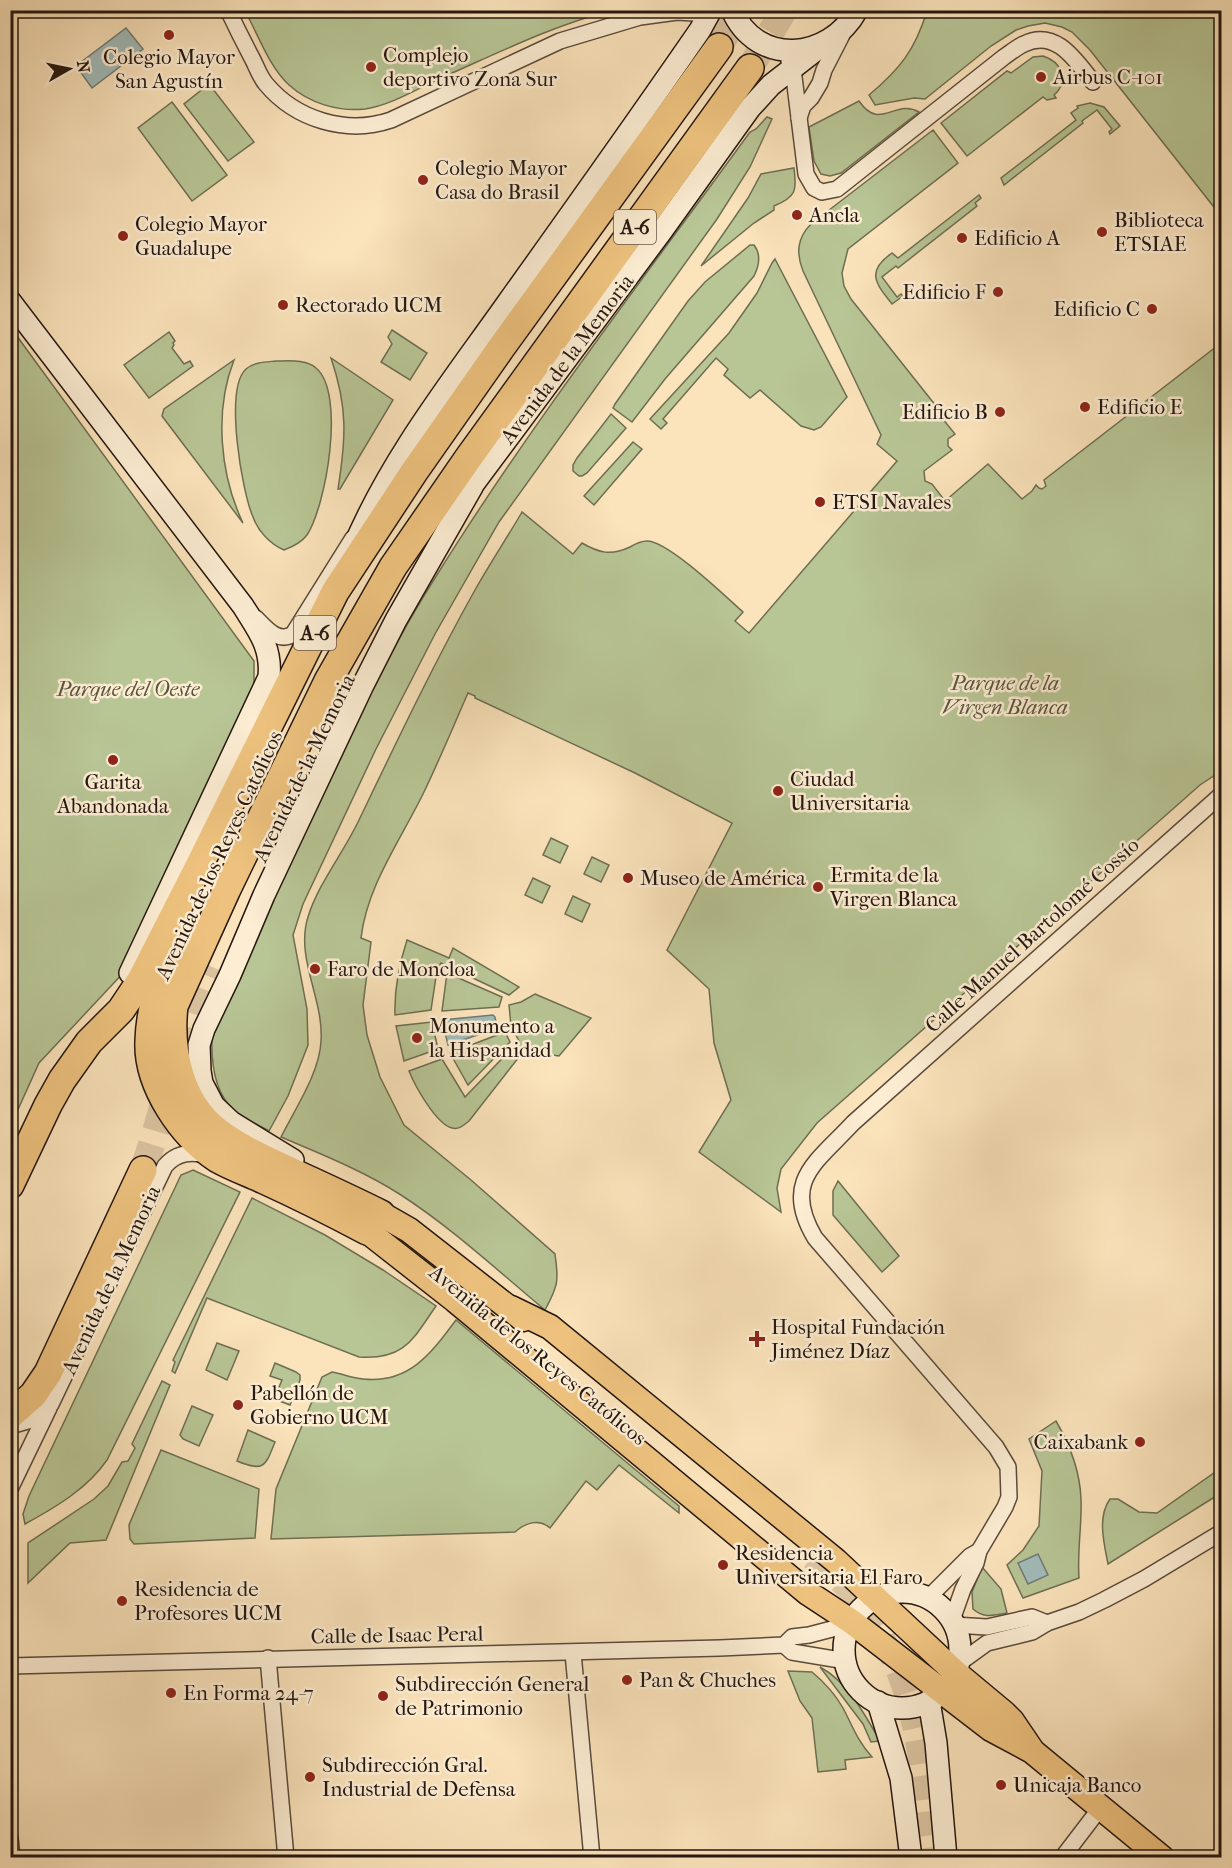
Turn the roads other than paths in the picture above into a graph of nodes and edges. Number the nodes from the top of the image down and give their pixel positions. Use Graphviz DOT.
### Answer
graph roads {
  1 [pos="228,10"];
  2 [pos="732,10"];
  3 [pos="711,12"];
  4 [pos="853,17"];
  5 [pos="719,47"];
  6 [pos="788,59"];
  7 [pos="750,68"];
  8 [pos="1093,82"];
  9 [pos="798,121"];
  10 [pos="10,301"];
  11 [pos="468,457"];
  12 [pos="472,487"];
  13 [pos="362,526"];
  14 [pos="406,573"];
  15 [pos="335,592"];
  16 [pos="243,606"];
  17 [pos="295,675"];
  18 [pos="1221,794"];
  19 [pos="227,889"];
  20 [pos="208,965"];
  21 [pos="89,1042"];
  22 [pos="219,1159"];
  23 [pos="143,1170"];
  24 [pos="10,1185"];
  25 [pos="374,1222"];
  26 [pos="511,1308"];
  27 [pos="51,1404"];
  28 [pos="10,1415"];
  29 [pos="10,1426"];
  30 [pos="10,1489"];
  31 [pos="1221,1532"];
  32 [pos="979,1551"];
  33 [pos="928,1598"];
  34 [pos="876,1599"];
  35 [pos="953,1622"];
  36 [pos="851,1623"];
  37 [pos="1047,1623"];
  38 [pos="784,1645"];
  39 [pos="573,1653"];
  40 [pos="268,1658"];
  41 [pos="846,1661"];
  42 [pos="10,1666"];
  43 [pos="946,1682"];
  44 [pos="878,1702"];
  45 [pos="1101,1808"];
  46 [pos="10,1838"];
  47 [pos="946,1848"];
  48 [pos="12,1857"];
  49 [pos="286,1857"];
  50 [pos="592,1857"];
  51 [pos="911,1857"];
  52 [pos="932,1857"];
  53 [pos="1062,1857"];
  54 [pos="1162,1857"];
  1 -- 3 [label="street"];
  2 -- 6 [label="main road"];
  3 -- 13 [label="main road"];
  4 -- 6 [label="main road, Avenida de la Memoria"];
  4 -- 9 [label="street"];
  5 -- 15 [label="highway, A-6"];
  6 -- 9 [label="street"];
  6 -- 12 [label="main road, Avenida de la Memoria"];
  7 -- 11 [label="highway, Avenida de la Memoria / A-6"];
  8 -- 9 [label="street"];
  10 -- 16 [label="main road"];
  11 -- 14 [label="highway, Avenida de la Memoria"];
  11 -- 19 [label="highway, Avenida de la Memoria"];
  12 -- 14 [label="main road, Avenida de la Memoria"];
  12 -- 25 [label="main road"];
  13 -- 15 [label="main road"];
  13 -- 16 [label="street"];
  14 -- 20 [label="highway, Avenida de la Memoria"];
  15 -- 17 [label="highway, A-6"];
  16 -- 21 [label="main road"];
  17 -- 21 [label="highway"];
  17 -- 22 [label="highway, Avenida de los Reyes Católicos"];
  18 -- 32 [label="street, Calle Manuel Bartolomé Cossío"];
  19 -- 25 [label="highway, Avenida de los Reyes Católicos"];
  21 -- 24 [label="highway"];
  22 -- 25 [label="highway, Avenida de los Reyes Católicos"];
  22 -- 27 [label="street, Avenida de la Memoria"];
  23 -- 28 [label="highway, Avenida de la Memoria"];
  25 -- 26 [label="main road, Avenida de los Reyes Católicos"];
  25 -- 26 [label="main road, Avenida de los Reyes Católicos"];
  25 -- 36 [label="main road"];
  26 -- 34 [label="main road"];
  27 -- 29 [label="street, Avenida de la Memoria"];
  27 -- 30 [label="street"];
  31 -- 37 [label="street"];
  32 -- 33 [label="street"];
  32 -- 35 [label="street"];
  33 -- 34 [label="main road"];
  33 -- 35 [label="main road"];
  34 -- 36 [label="main road"];
  34 -- 43 [label="main road"];
  35 -- 37 [label="street"];
  35 -- 43 [label="main road"];
  36 -- 38 [label="street, Calle de Isaac Peral"];
  36 -- 41 [label="main road"];
  36 -- 43 [label="main road"];
  37 -- 43 [label="street"];
  38 -- 39 [label="street, Calle de Isaac Peral"];
  38 -- 41 [label="street, Calle de Isaac Peral"];
  39 -- 40 [label="street, Calle de Isaac Peral"];
  39 -- 50 [label="street"];
  40 -- 42 [label="street, Calle de Isaac Peral"];
  40 -- 49 [label="street"];
  41 -- 44 [label="main road"];
  43 -- 44 [label="main road"];
  43 -- 45 [label="main road"];
  43 -- 47 [label="main road"];
  44 -- 51 [label="main road"];
  45 -- 53 [label="street"];
  45 -- 54 [label="main road"];
  46 -- 48 [label="street"];
  47 -- 52 [label="street"];
}
